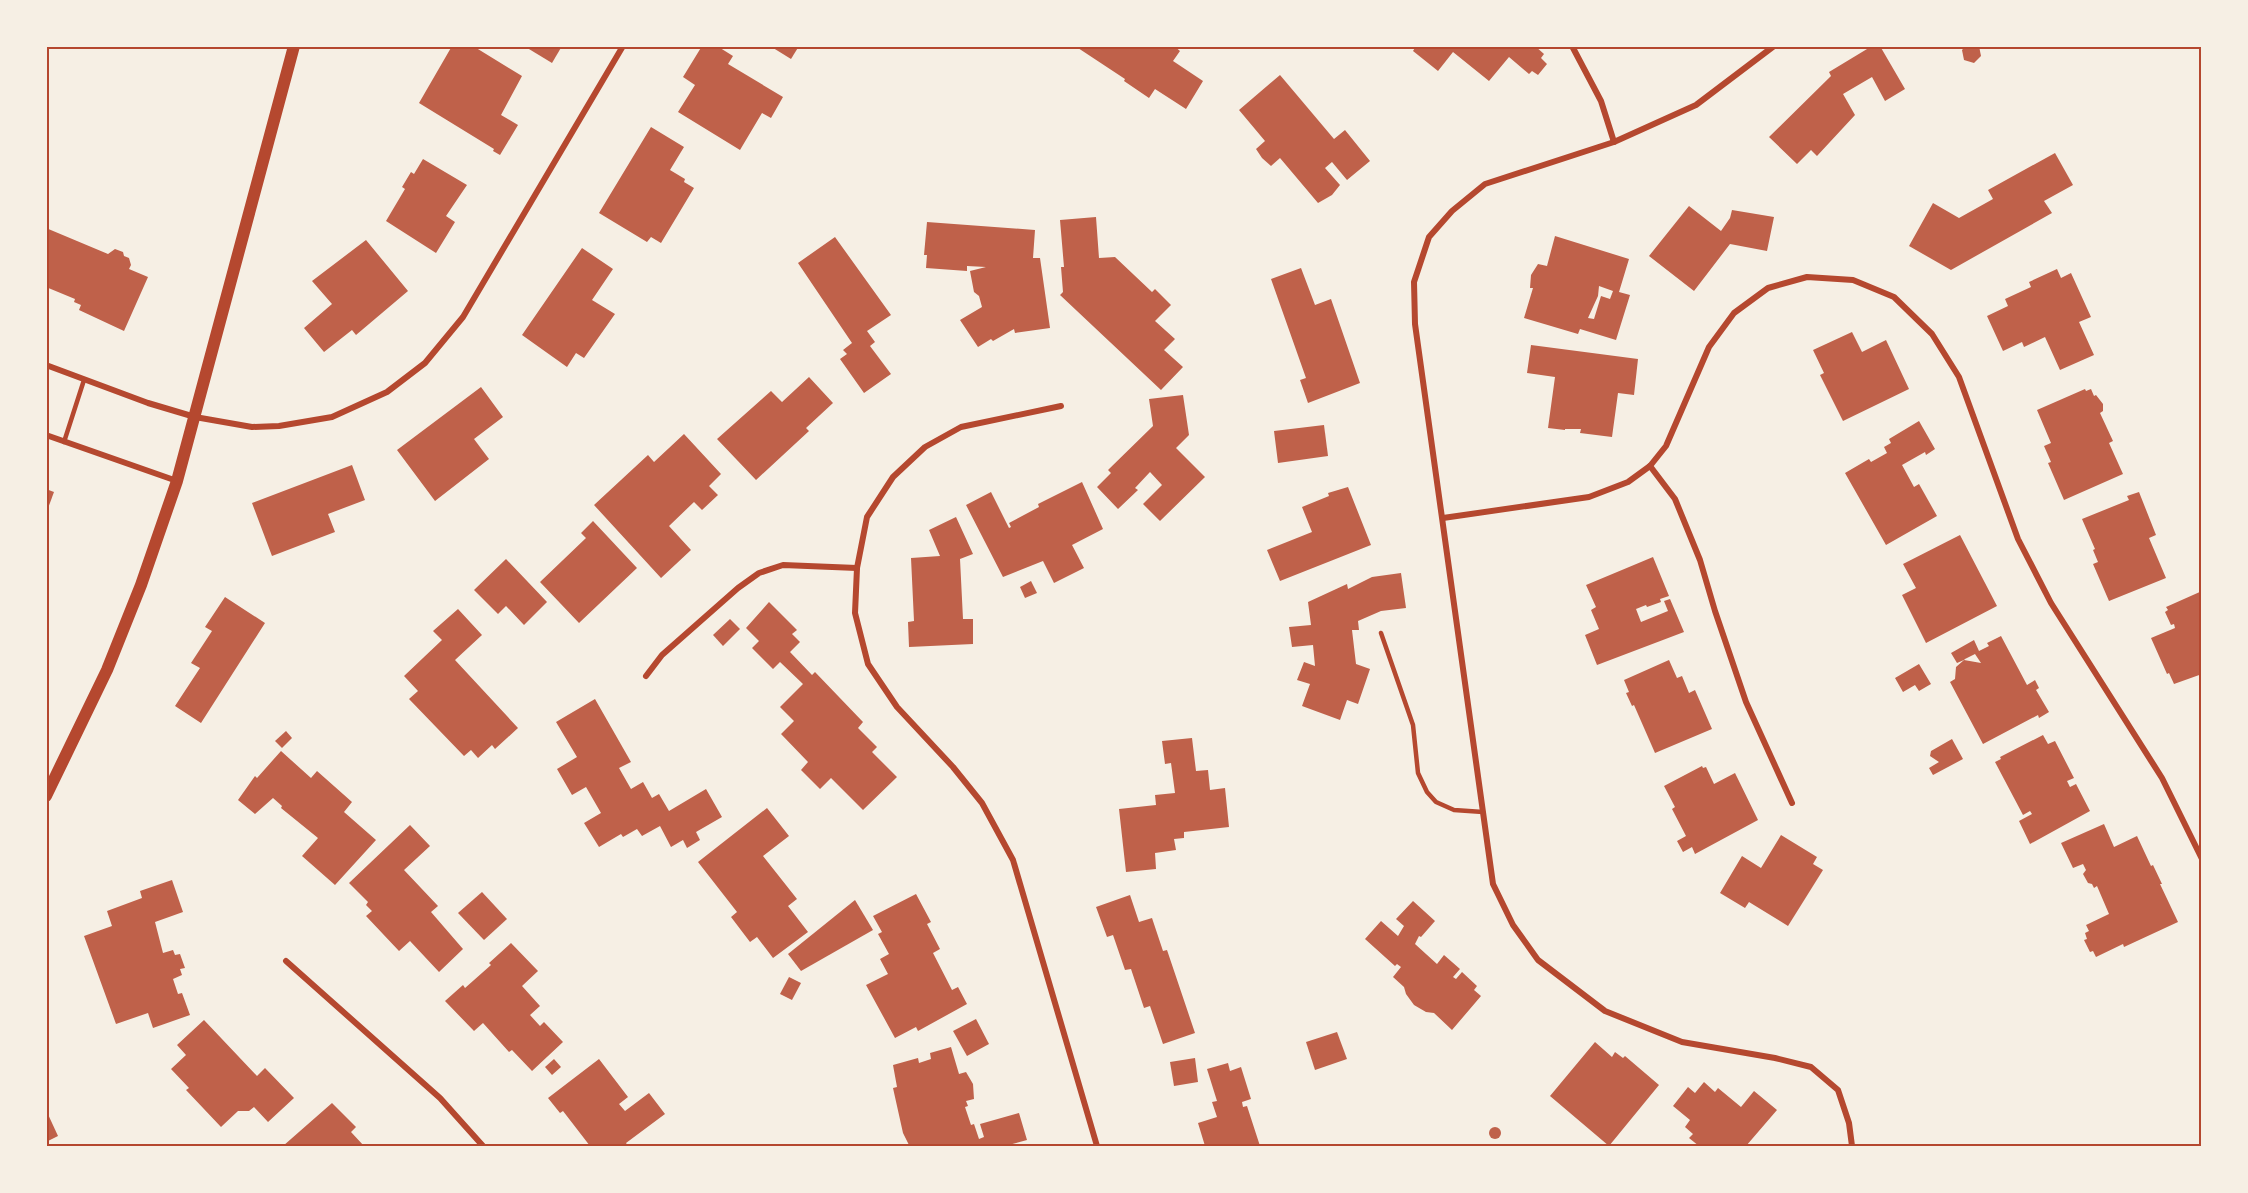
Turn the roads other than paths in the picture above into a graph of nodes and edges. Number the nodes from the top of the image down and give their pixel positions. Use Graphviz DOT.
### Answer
graph roads {
  1 [pos="294,46"];
  2 [pos="623,46"];
  3 [pos="1572,46"];
  4 [pos="1774,46"];
  5 [pos="1614,142"];
  6 [pos="46,364"];
  7 [pos="84,380"];
  8 [pos="1061,406"];
  9 [pos="195,417"];
  10 [pos="46,435"];
  11 [pos="64,442"];
  12 [pos="1650,466"];
  13 [pos="177,481"];
  14 [pos="1443,518"];
  15 [pos="857,568"];
  16 [pos="1382,633"];
  17 [pos="646,676"];
  18 [pos="46,796"];
  19 [pos="1792,803"];
  20 [pos="1483,812"];
  21 [pos="2202,860"];
  22 [pos="286,961"];
  23 [pos="483,1146"];
  24 [pos="1097,1146"];
  25 [pos="1852,1146"];
  1 -- 9 [label="main road"];
  2 -- 9 [label="street"];
  3 -- 5 [label="street"];
  4 -- 5 [label="street"];
  5 -- 14 [label="street"];
  6 -- 7 [label="street"];
  7 -- 9 [label="street"];
  7 -- 11 [label="lane"];
  8 -- 15 [label="street"];
  9 -- 13 [label="main road"];
  10 -- 11 [label="street"];
  11 -- 13 [label="street"];
  12 -- 14 [label="street"];
  12 -- 19 [label="street"];
  12 -- 21 [label="street"];
  13 -- 18 [label="main road"];
  14 -- 20 [label="street"];
  15 -- 17 [label="street"];
  15 -- 24 [label="street"];
  16 -- 20 [label="lane"];
  20 -- 25 [label="street"];
  22 -- 23 [label="street"];
}
